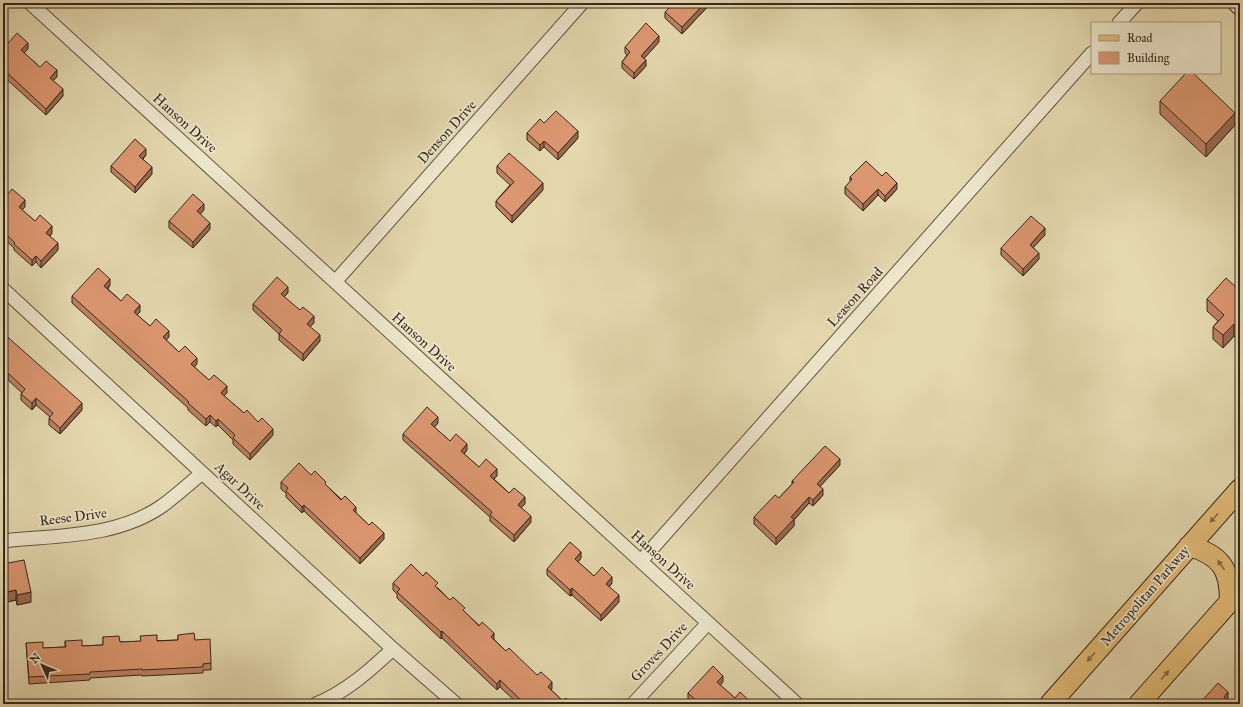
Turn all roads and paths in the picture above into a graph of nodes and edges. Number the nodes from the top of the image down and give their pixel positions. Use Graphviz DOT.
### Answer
graph roads {
  1 [pos="30,3"];
  2 [pos="582,3"];
  3 [pos="1136,3"];
  4 [pos="1237,3"];
  5 [pos="1240,6"];
  6 [pos="1120,22"];
  7 [pos="1091,54"];
  8 [pos="335,282"];
  9 [pos="3,289"];
  10 [pos="202,473"];
  11 [pos="1240,489"];
  12 [pos="3,541"];
  13 [pos="1189,546"];
  14 [pos="641,561"];
  15 [pos="1235,596"];
  16 [pos="708,623"];
  17 [pos="393,649"];
  18 [pos="316,704"];
  19 [pos="456,704"];
  20 [pos="633,704"];
  21 [pos="797,704"];
  22 [pos="1050,704"];
  23 [pos="1139,704"];
  1 -- 8 [label="street, Hanson Drive"];
  2 -- 8 [label="street, Denson Drive"];
  3 -- 6 [label="street"];
  4 -- 5 [label="main road"];
  7 -- 14 [label="street, Leason Road"];
  8 -- 14 [label="street, Hanson Drive"];
  9 -- 10 [label="street, Agar Drive"];
  10 -- 12 [label="street, Reese Drive"];
  10 -- 17 [label="street, Agar Drive"];
  11 -- 13 [label="main road, Metropolitan Parkway, one-way"];
  15 -- 13 [label="main road, one-way"];
  13 -- 22 [label="main road, Metropolitan Parkway, one-way"];
  14 -- 16 [label="street, Hanson Drive"];
  23 -- 15 [label="main road, one-way"];
  16 -- 20 [label="street, Groves Drive"];
  16 -- 21 [label="street, Hanson Drive"];
  17 -- 18 [label="street"];
  17 -- 19 [label="street, Agar Drive"];
}
